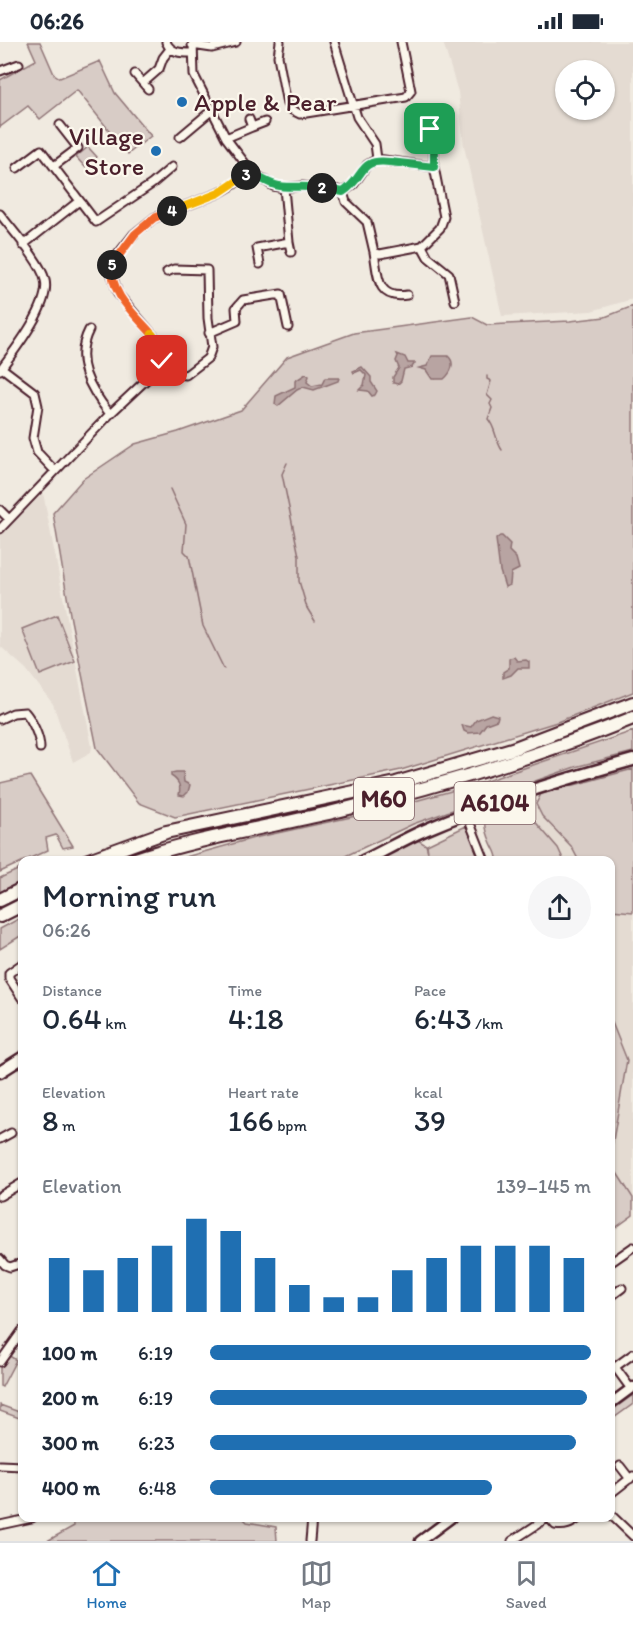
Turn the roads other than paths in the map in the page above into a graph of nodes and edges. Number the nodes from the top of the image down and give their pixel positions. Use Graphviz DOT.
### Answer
graph roads {
  1 [pos="280,42"];
  2 [pos="334,42"];
  3 [pos="401,42"];
  4 [pos="236,43"];
  5 [pos="168,45"];
  6 [pos="193,47"];
  7 [pos="19,64"];
  8 [pos="0,71"];
  9 [pos="135,74"];
  10 [pos="354,106"];
  11 [pos="212,111"];
  12 [pos="249,118"];
  13 [pos="265,122"];
  14 [pos="60,125"];
  15 [pos="252,127"];
  16 [pos="430,129"];
  17 [pos="180,137"];
  18 [pos="226,138"];
  19 [pos="377,159"];
  20 [pos="54,166"];
  21 [pos="172,167"];
  22 [pos="434,167"];
  23 [pos="17,168"];
  24 [pos="250,171"];
  25 [pos="284,188"];
  26 [pos="343,192"];
  27 [pos="79,201"];
  28 [pos="0,214"];
  29 [pos="256,240"];
  30 [pos="289,242"];
  31 [pos="23,245"];
  32 [pos="422,246"];
  33 [pos="257,248"];
  34 [pos="291,252"];
  35 [pos="374,252"];
  36 [pos="260,264"];
  37 [pos="167,272"];
  38 [pos="407,295"];
  39 [pos="455,301"];
  40 [pos="288,327"];
  41 [pos="89,330"];
  42 [pos="209,333"];
  43 [pos="160,367"];
  44 [pos="1,369"];
  45 [pos="110,414"];
  46 [pos="55,471"];
  47 [pos="0,510"];
  48 [pos="9,519"];
  49 [pos="0,529"];
  50 [pos="633,704"];
  51 [pos="633,718"];
  52 [pos="0,719"];
  53 [pos="39,750"];
  54 [pos="633,760"];
  55 [pos="466,813"];
  56 [pos="100,856"];
  57 [pos="147,856"];
  58 [pos="373,856"];
  59 [pos="483,856"];
  60 [pos="18,891"];
  61 [pos="0,900"];
  62 [pos="18,907"];
  63 [pos="0,916"];
  64 [pos="18,967"];
  65 [pos="18,992"];
  66 [pos="18,1061"];
  67 [pos="0,1072"];
  68 [pos="11,1133"];
  69 [pos="0,1139"];
  70 [pos="18,1188"];
  71 [pos="0,1196"];
  72 [pos="633,1246"];
  73 [pos="0,1259"];
  74 [pos="615,1259"];
  75 [pos="18,1264"];
  76 [pos="622,1288"];
  77 [pos="615,1293"];
  78 [pos="18,1337"];
  79 [pos="633,1354"];
  80 [pos="0,1362"];
  81 [pos="632,1388"];
  82 [pos="615,1400"];
  83 [pos="0,1465"];
  84 [pos="18,1466"];
  85 [pos="620,1466"];
  86 [pos="631,1478"];
  87 [pos="615,1490"];
  88 [pos="615,1519"];
  89 [pos="18,1521"];
  90 [pos="312,1522"];
  91 [pos="446,1522"];
  92 [pos="542,1522"];
  93 [pos="552,1522"];
  94 [pos="574,1522"];
  95 [pos="0,1525"];
  96 [pos="633,1536"];
  97 [pos="310,1541"];
  98 [pos="420,1541"];
  99 [pos="512,1541"];
  1 -- 10 [label="street"];
  2 -- 10 [label="street"];
  3 -- 10 [label="street"];
  4 -- 6 [label="street"];
  5 -- 6 [label="street"];
  5 -- 9 [label="street"];
  6 -- 11 [label="street"];
  7 -- 8 [label="street"];
  10 -- 19 [label="street"];
  11 -- 17 [label="street"];
  11 -- 18 [label="street"];
  12 -- 15 [label="street"];
  13 -- 15 [label="street"];
  14 -- 20 [label="street"];
  15 -- 18 [label="street"];
  16 -- 22 [label="street"];
  18 -- 24 [label="street"];
  19 -- 22 [label="street"];
  19 -- 26 [label="street"];
  20 -- 23 [label="street"];
  20 -- 27 [label="street"];
  21 -- 27 [label="street"];
  22 -- 32 [label="street"];
  24 -- 25 [label="street"];
  24 -- 43 [label="street"];
  25 -- 26 [label="street"];
  25 -- 30 [label="street"];
  26 -- 35 [label="street"];
  27 -- 31 [label="street"];
  28 -- 31 [label="street"];
  29 -- 33 [label="street"];
  30 -- 33 [label="street"];
  30 -- 34 [label="street"];
  31 -- 44 [label="street"];
  32 -- 35 [label="street"];
  32 -- 39 [label="street"];
  33 -- 36 [label="street"];
  35 -- 38 [label="street"];
  37 -- 42 [label="street"];
  40 -- 42 [label="street"];
  41 -- 45 [label="street"];
  42 -- 43 [label="street"];
  43 -- 45 [label="street"];
  44 -- 46 [label="street"];
  45 -- 46 [label="street"];
  46 -- 48 [label="street"];
  47 -- 48 [label="street"];
  48 -- 49 [label="street"];
  50 -- 56 [label="highway, M60"];
  51 -- 57 [label="highway, M60"];
  52 -- 53 [label="street"];
  54 -- 55 [label="main road, A6104"];
  55 -- 58 [label="main road, A6104"];
  55 -- 59 [label="street"];
  60 -- 61 [label="highway"];
  62 -- 63 [label="highway"];
  64 -- 65 [label="street"];
  66 -- 67 [label="main road"];
  68 -- 69 [label="street"];
  70 -- 71 [label="street"];
  72 -- 74 [label="street"];
  73 -- 75 [label="street"];
  76 -- 77 [label="street"];
  78 -- 80 [label="street"];
  79 -- 81 [label="street"];
  81 -- 82 [label="street"];
  83 -- 84 [label="street"];
  85 -- 86 [label="street"];
  86 -- 87 [label="street"];
  88 -- 96 [label="street"];
  89 -- 95 [label="street"];
  90 -- 97 [label="street"];
  91 -- 98 [label="street"];
  92 -- 99 [label="street"];
  93 -- 94 [label="street"];
}
